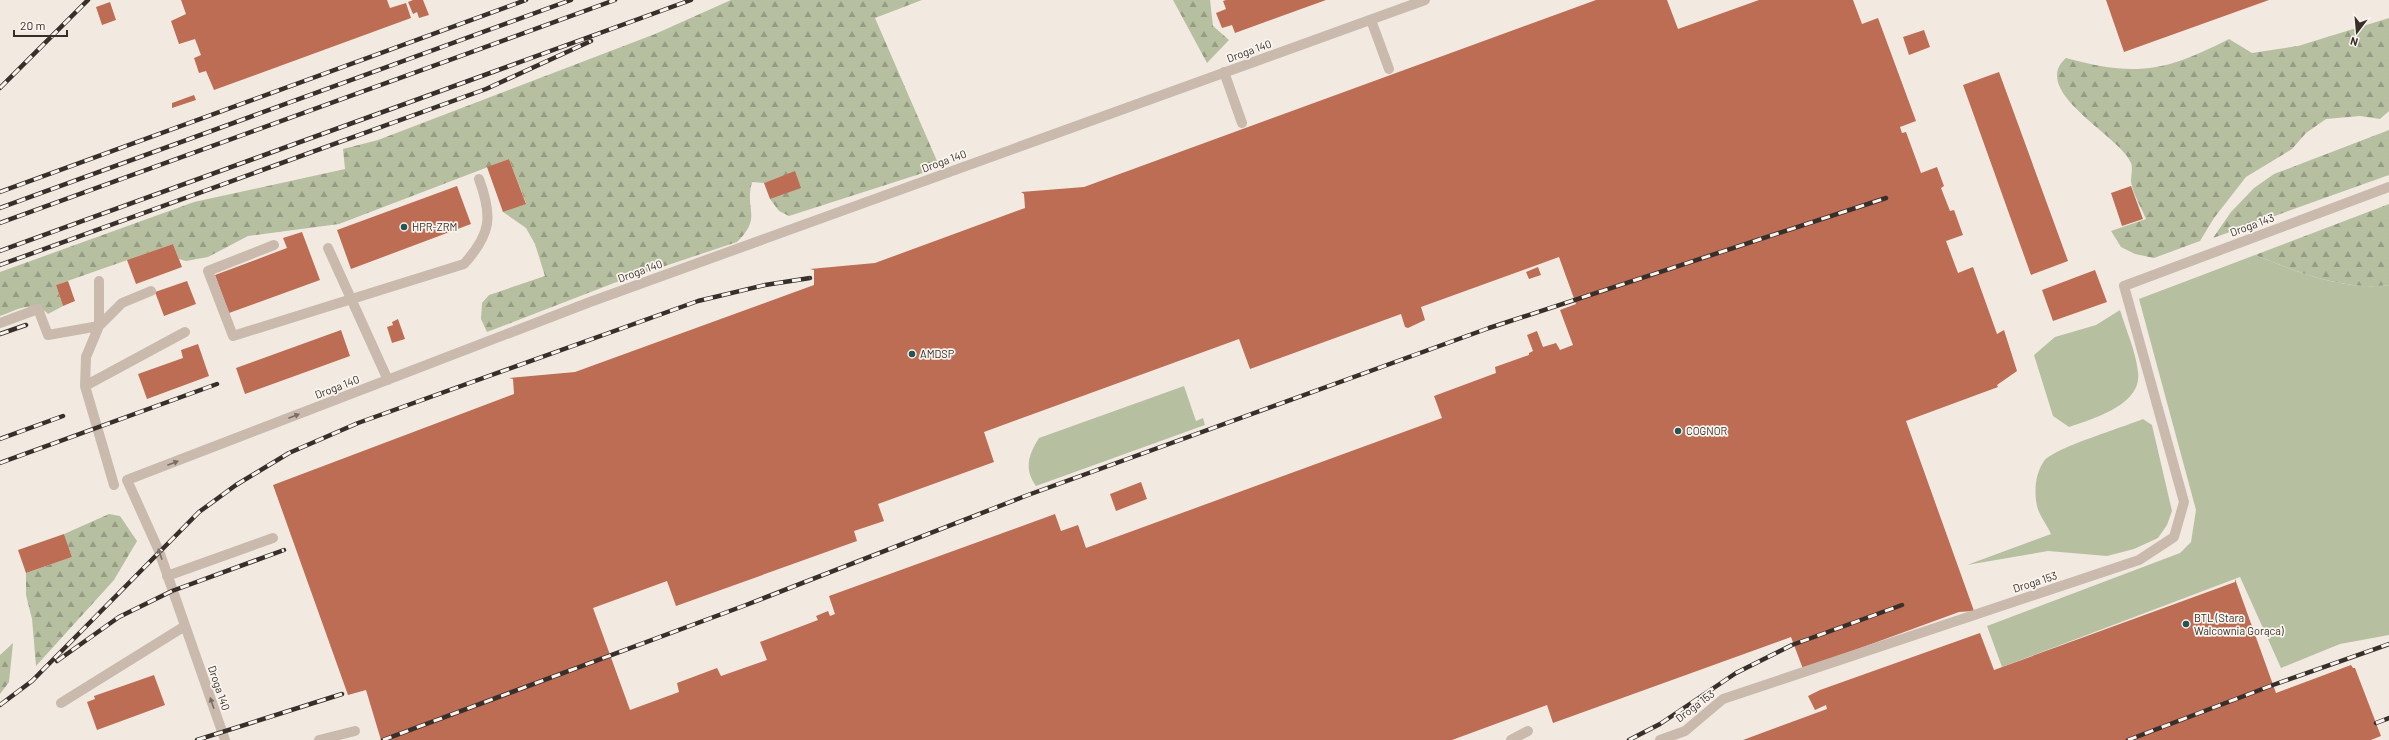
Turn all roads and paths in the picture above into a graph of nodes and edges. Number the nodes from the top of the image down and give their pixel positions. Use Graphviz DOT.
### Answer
graph roads {
  1 [pos="1425,0"];
  2 [pos="1371,20"];
  3 [pos="1389,69"];
  4 [pos="1224,72"];
  5 [pos="1242,123"];
  6 [pos="479,180"];
  7 [pos="2389,187"];
  8 [pos="274,245"];
  9 [pos="328,248"];
  10 [pos="99,281"];
  11 [pos="2124,286"];
  12 [pos="151,291"];
  13 [pos="350,298"];
  14 [pos="0,323"];
  15 [pos="99,326"];
  16 [pos="185,332"];
  17 [pos="388,380"];
  18 [pos="85,386"];
  19 [pos="114,485"];
  20 [pos="273,538"];
  21 [pos="167,576"];
  22 [pos="185,626"];
  23 [pos="61,703"];
  24 [pos="355,731"];
  25 [pos="1528,731"];
  26 [pos="1685,735"];
  27 [pos="225,740"];
  28 [pos="319,740"];
  29 [pos="1510,740"];
  30 [pos="1660,740"];
  1 -- 2 [label="lane, Droga 140"];
  2 -- 3 [label="lane"];
  2 -- 4 [label="lane, Droga 140"];
  4 -- 5 [label="lane"];
  4 -- 17 [label="lane, Droga 140"];
  6 -- 13 [label="lane"];
  7 -- 11 [label="lane, Droga 143"];
  8 -- 13 [label="lane"];
  9 -- 13 [label="lane"];
  10 -- 15 [label="lane"];
  11 -- 26 [label="lane, Droga 153"];
  12 -- 15 [label="lane"];
  13 -- 17 [label="lane"];
  14 -- 15 [label="lane"];
  15 -- 18 [label="lane"];
  16 -- 18 [label="lane"];
  21 -- 17 [label="lane, Droga 140, one-way"];
  18 -- 19 [label="lane"];
  20 -- 21 [label="lane"];
  21 -- 22 [label="lane, Droga 140"];
  22 -- 23 [label="lane"];
  27 -- 22 [label="lane, Droga 140, one-way"];
  24 -- 28 [label="lane"];
  25 -- 29 [label="lane"];
  26 -- 30 [label="lane, Droga 153"];
}
